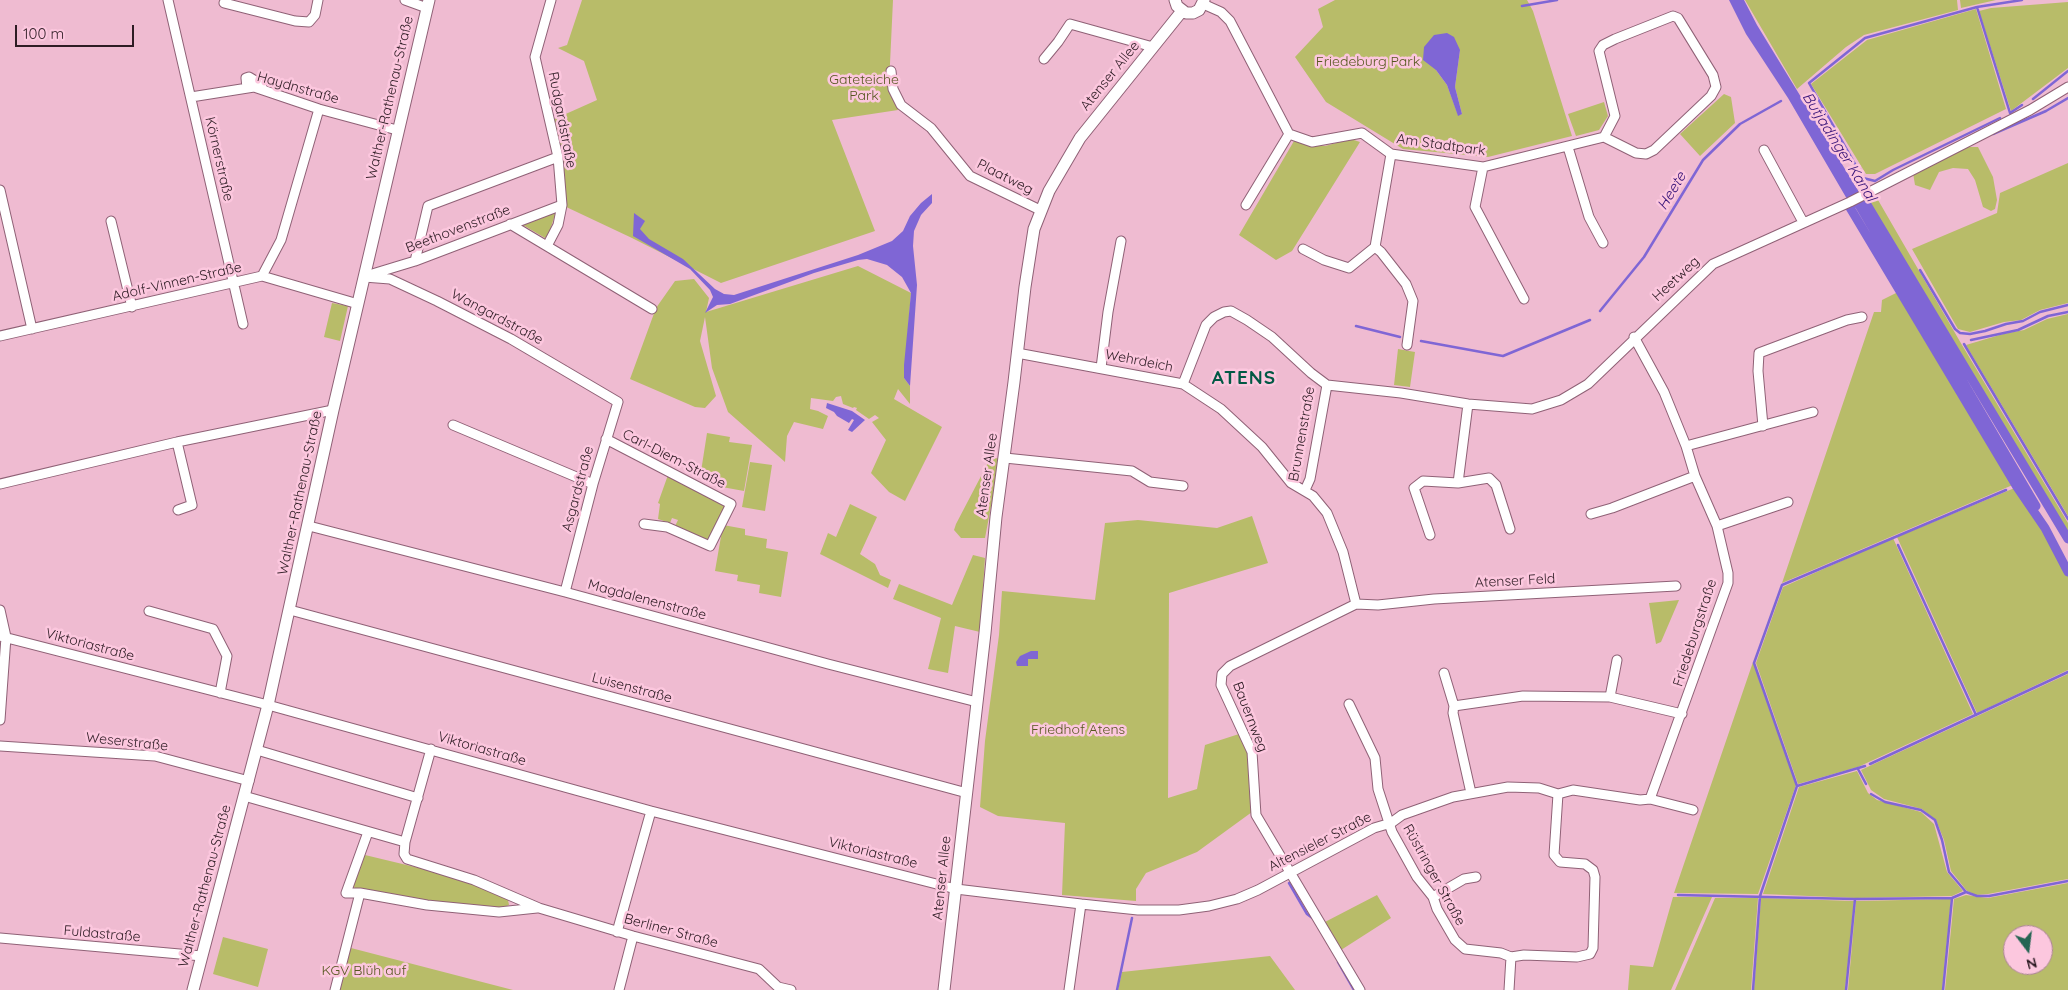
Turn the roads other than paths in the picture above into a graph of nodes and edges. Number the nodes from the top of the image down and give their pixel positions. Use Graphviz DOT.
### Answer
graph roads {
  1 [pos="168,0"];
  2 [pos="318,0"];
  3 [pos="405,0"];
  4 [pos="551,0"];
  5 [pos="1175,0"];
  6 [pos="1203,2"];
  7 [pos="224,3"];
  8 [pos="428,4"];
  9 [pos="1182,11"];
  10 [pos="1153,47"];
  11 [pos="1044,59"];
  12 [pos="891,71"];
  13 [pos="2068,86"];
  14 [pos="191,97"];
  15 [pos="319,109"];
  16 [pos="397,130"];
  17 [pos="1289,134"];
  18 [pos="1604,136"];
  19 [pos="1568,147"];
  20 [pos="1764,150"];
  21 [pos="1391,154"];
  22 [pos="558,157"];
  23 [pos="1483,168"];
  24 [pos="0,190"];
  25 [pos="562,205"];
  26 [pos="1246,205"];
  27 [pos="1040,210"];
  28 [pos="112,221"];
  29 [pos="1803,222"];
  30 [pos="510,224"];
  31 [pos="1121,241"];
  32 [pos="1603,243"];
  33 [pos="547,246"];
  34 [pos="1375,247"];
  35 [pos="1303,248"];
  36 [pos="415,261"];
  37 [pos="262,276"];
  38 [pos="364,277"];
  39 [pos="233,283"];
  40 [pos="1524,299"];
  41 [pos="358,304"];
  42 [pos="132,307"];
  43 [pos="652,309"];
  44 [pos="1862,317"];
  45 [pos="242,324"];
  46 [pos="32,329"];
  47 [pos="0,336"];
  48 [pos="1634,337"];
  49 [pos="1406,345"];
  50 [pos="1017,353"];
  51 [pos="1101,368"];
  52 [pos="1183,384"];
  53 [pos="1327,385"];
  54 [pos="611,398"];
  55 [pos="1468,404"];
  56 [pos="333,410"];
  57 [pos="1813,412"];
  58 [pos="453,426"];
  59 [pos="1763,426"];
  60 [pos="606,439"];
  61 [pos="177,442"];
  62 [pos="1686,446"];
  63 [pos="1005,458"];
  64 [pos="1695,476"];
  65 [pos="1458,483"];
  66 [pos="0,484"];
  67 [pos="593,484"];
  68 [pos="1183,486"];
  69 [pos="1305,490"];
  70 [pos="1788,502"];
  71 [pos="178,510"];
  72 [pos="1591,514"];
  73 [pos="644,524"];
  74 [pos="309,526"];
  75 [pos="1718,526"];
  76 [pos="1510,529"];
  77 [pos="1430,535"];
  78 [pos="1676,586"];
  79 [pos="565,592"];
  80 [pos="1356,604"];
  81 [pos="0,610"];
  82 [pos="290,610"];
  83 [pos="150,611"];
  84 [pos="3,637"];
  85 [pos="1617,660"];
  86 [pos="1444,673"];
  87 [pos="220,693"];
  88 [pos="1610,697"];
  89 [pos="977,702"];
  90 [pos="1349,704"];
  91 [pos="268,705"];
  92 [pos="1454,706"];
  93 [pos="1682,714"];
  94 [pos="0,720"];
  95 [pos="0,746"];
  96 [pos="431,749"];
  97 [pos="257,750"];
  98 [pos="249,781"];
  99 [pos="967,792"];
  100 [pos="1471,793"];
  101 [pos="1558,794"];
  102 [pos="244,796"];
  103 [pos="418,798"];
  104 [pos="1650,799"];
  105 [pos="1693,810"];
  106 [pos="651,811"];
  107 [pos="1391,823"];
  108 [pos="368,832"];
  109 [pos="405,842"];
  110 [pos="1290,872"];
  111 [pos="1476,877"];
  112 [pos="956,889"];
  113 [pos="360,893"];
  114 [pos="1433,897"];
  115 [pos="1081,904"];
  116 [pos="538,908"];
  117 [pos="617,932"];
  118 [pos="633,936"];
  119 [pos="0,938"];
  120 [pos="202,956"];
  121 [pos="1511,956"];
  122 [pos="193,990"];
  123 [pos="335,990"];
  124 [pos="620,990"];
  125 [pos="791,990"];
  126 [pos="944,990"];
  127 [pos="1069,990"];
  128 [pos="1360,990"];
  129 [pos="1509,990"];
  1 -- 14 [label="street, Körnerstraße"];
  2 -- 7 [label="street"];
  3 -- 8 [label="street"];
  4 -- 22 [label="street, Rudgardstraße"];
  5 -- 9 [label="street"];
  6 -- 9 [label="street"];
  6 -- 17 [label="street"];
  8 -- 16 [label="street, Walther-Rathenau-Straße"];
  9 -- 10 [label="street, Atenser Allee"];
  10 -- 11 [label="street"];
  10 -- 27 [label="street, Atenser Allee"];
  12 -- 27 [label="street, Plaatweg"];
  13 -- 29 [label="street, Heetweg"];
  14 -- 15 [label="street, Haydnstraße"];
  14 -- 39 [label="street, Körnerstraße"];
  15 -- 16 [label="street, Haydnstraße"];
  15 -- 37 [label="street"];
  16 -- 38 [label="street, Walther-Rathenau-Straße"];
  17 -- 21 [label="street, Am Stadtpark"];
  17 -- 26 [label="street"];
  18 -- 18 [label="street"];
  18 -- 19 [label="street, Am Stadtpark"];
  19 -- 23 [label="street, Am Stadtpark"];
  19 -- 32 [label="street"];
  20 -- 29 [label="street"];
  21 -- 23 [label="street, Am Stadtpark"];
  21 -- 34 [label="street"];
  22 -- 25 [label="street, Rudgardstraße"];
  22 -- 36 [label="street"];
  23 -- 40 [label="street"];
  24 -- 46 [label="street"];
  25 -- 30 [label="street, Beethovenstraße"];
  25 -- 33 [label="street, Rudgardstraße"];
  27 -- 50 [label="street, Atenser Allee"];
  28 -- 42 [label="street"];
  29 -- 48 [label="street, Heetweg"];
  30 -- 33 [label="street"];
  30 -- 36 [label="street, Beethovenstraße"];
  31 -- 51 [label="street"];
  33 -- 43 [label="street"];
  34 -- 35 [label="street"];
  34 -- 49 [label="street"];
  36 -- 38 [label="street, Beethovenstraße"];
  37 -- 39 [label="street, Adolf-Vinnen-Straße"];
  37 -- 41 [label="street, Adolf-Vinnen-Straße"];
  38 -- 41 [label="street, Walther-Rathenau-Straße"];
  38 -- 54 [label="street, Wangardstraße"];
  39 -- 42 [label="street, Adolf-Vinnen-Straße"];
  39 -- 45 [label="street, Körnerstraße"];
  41 -- 56 [label="street, Walther-Rathenau-Straße"];
  42 -- 46 [label="street, Adolf-Vinnen-Straße"];
  44 -- 59 [label="street"];
  46 -- 47 [label="street, Adolf-Vinnen-Straße"];
  48 -- 55 [label="street, Heetweg"];
  48 -- 62 [label="street, Friedeburgstraße"];
  50 -- 51 [label="street, Wehrdeich"];
  50 -- 63 [label="street, Atenser Allee"];
  51 -- 52 [label="street, Wehrdeich"];
  52 -- 53 [label="street, Brunnenstraße"];
  52 -- 69 [label="street, Wehrdeich"];
  53 -- 55 [label="street, Heetweg"];
  53 -- 69 [label="street, Brunnenstraße"];
  54 -- 60 [label="street, Asgardstraße"];
  55 -- 65 [label="street"];
  56 -- 61 [label="street"];
  56 -- 74 [label="street, Walther-Rathenau-Straße"];
  57 -- 59 [label="street"];
  58 -- 67 [label="street"];
  59 -- 62 [label="street"];
  60 -- 67 [label="street, Asgardstraße"];
  60 -- 73 [label="street, Carl-Diem-Straße"];
  61 -- 66 [label="street"];
  61 -- 71 [label="street"];
  62 -- 64 [label="street, Friedeburgstraße"];
  63 -- 68 [label="street"];
  63 -- 89 [label="street, Atenser Allee"];
  64 -- 72 [label="street"];
  64 -- 75 [label="street, Friedeburgstraße"];
  65 -- 76 [label="street"];
  65 -- 77 [label="street"];
  67 -- 79 [label="street, Asgardstraße"];
  69 -- 80 [label="street"];
  70 -- 75 [label="street"];
  74 -- 79 [label="street, Magdalenenstraße"];
  74 -- 82 [label="street, Walther-Rathenau-Straße"];
  75 -- 93 [label="street, Friedeburgstraße"];
  78 -- 80 [label="street, Atenser Feld"];
  79 -- 89 [label="street, Magdalenenstraße"];
  80 -- 110 [label="street, Bauernweg"];
  81 -- 84 [label="street"];
  82 -- 91 [label="street, Walther-Rathenau-Straße"];
  82 -- 99 [label="street, Luisenstraße"];
  83 -- 87 [label="street"];
  84 -- 87 [label="street, Viktoriastraße"];
  84 -- 94 [label="street"];
  85 -- 88 [label="street"];
  86 -- 92 [label="street"];
  87 -- 91 [label="street, Viktoriastraße"];
  88 -- 92 [label="street"];
  88 -- 93 [label="street"];
  89 -- 99 [label="street, Atenser Allee"];
  90 -- 107 [label="street, Rüstringer Straße"];
  91 -- 96 [label="street, Viktoriastraße"];
  91 -- 97 [label="street, Walther-Rathenau-Straße"];
  92 -- 100 [label="street"];
  93 -- 104 [label="street, Friedeburgstraße"];
  95 -- 98 [label="street, Weserstraße"];
  96 -- 103 [label="street"];
  96 -- 106 [label="street, Viktoriastraße"];
  97 -- 98 [label="street, Walther-Rathenau-Straße"];
  97 -- 103 [label="street"];
  98 -- 102 [label="street, Walther-Rathenau-Straße"];
  99 -- 112 [label="street, Atenser Allee"];
  100 -- 101 [label="street, Altensieler Straße"];
  100 -- 107 [label="street, Altensieler Straße"];
  101 -- 104 [label="street, Altensieler Straße"];
  101 -- 121 [label="street, Rüstringer Straße"];
  102 -- 108 [label="street"];
  102 -- 120 [label="street, Walther-Rathenau-Straße"];
  103 -- 109 [label="street"];
  104 -- 105 [label="street, Altensieler Straße"];
  106 -- 112 [label="street, Viktoriastraße"];
  106 -- 117 [label="street"];
  107 -- 110 [label="street, Altensieler Straße"];
  107 -- 114 [label="street, Rüstringer Straße"];
  108 -- 109 [label="street"];
  108 -- 113 [label="street"];
  109 -- 116 [label="street, Berliner Straße"];
  110 -- 115 [label="street, Altensieler Straße"];
  110 -- 128 [label="street, Bauernweg"];
  111 -- 114 [label="street"];
  112 -- 115 [label="street, Altensieler Straße"];
  112 -- 126 [label="street, Atenser Allee"];
  113 -- 116 [label="street, Berliner Straße"];
  113 -- 123 [label="street"];
  114 -- 121 [label="street, Rüstringer Straße"];
  115 -- 127 [label="street"];
  116 -- 117 [label="street, Berliner Straße"];
  117 -- 118 [label="street, Berliner Straße"];
  118 -- 124 [label="street"];
  118 -- 125 [label="street, Berliner Straße"];
  119 -- 120 [label="street, Fuldastraße"];
  120 -- 122 [label="street, Walther-Rathenau-Straße"];
  121 -- 129 [label="street"];
}
